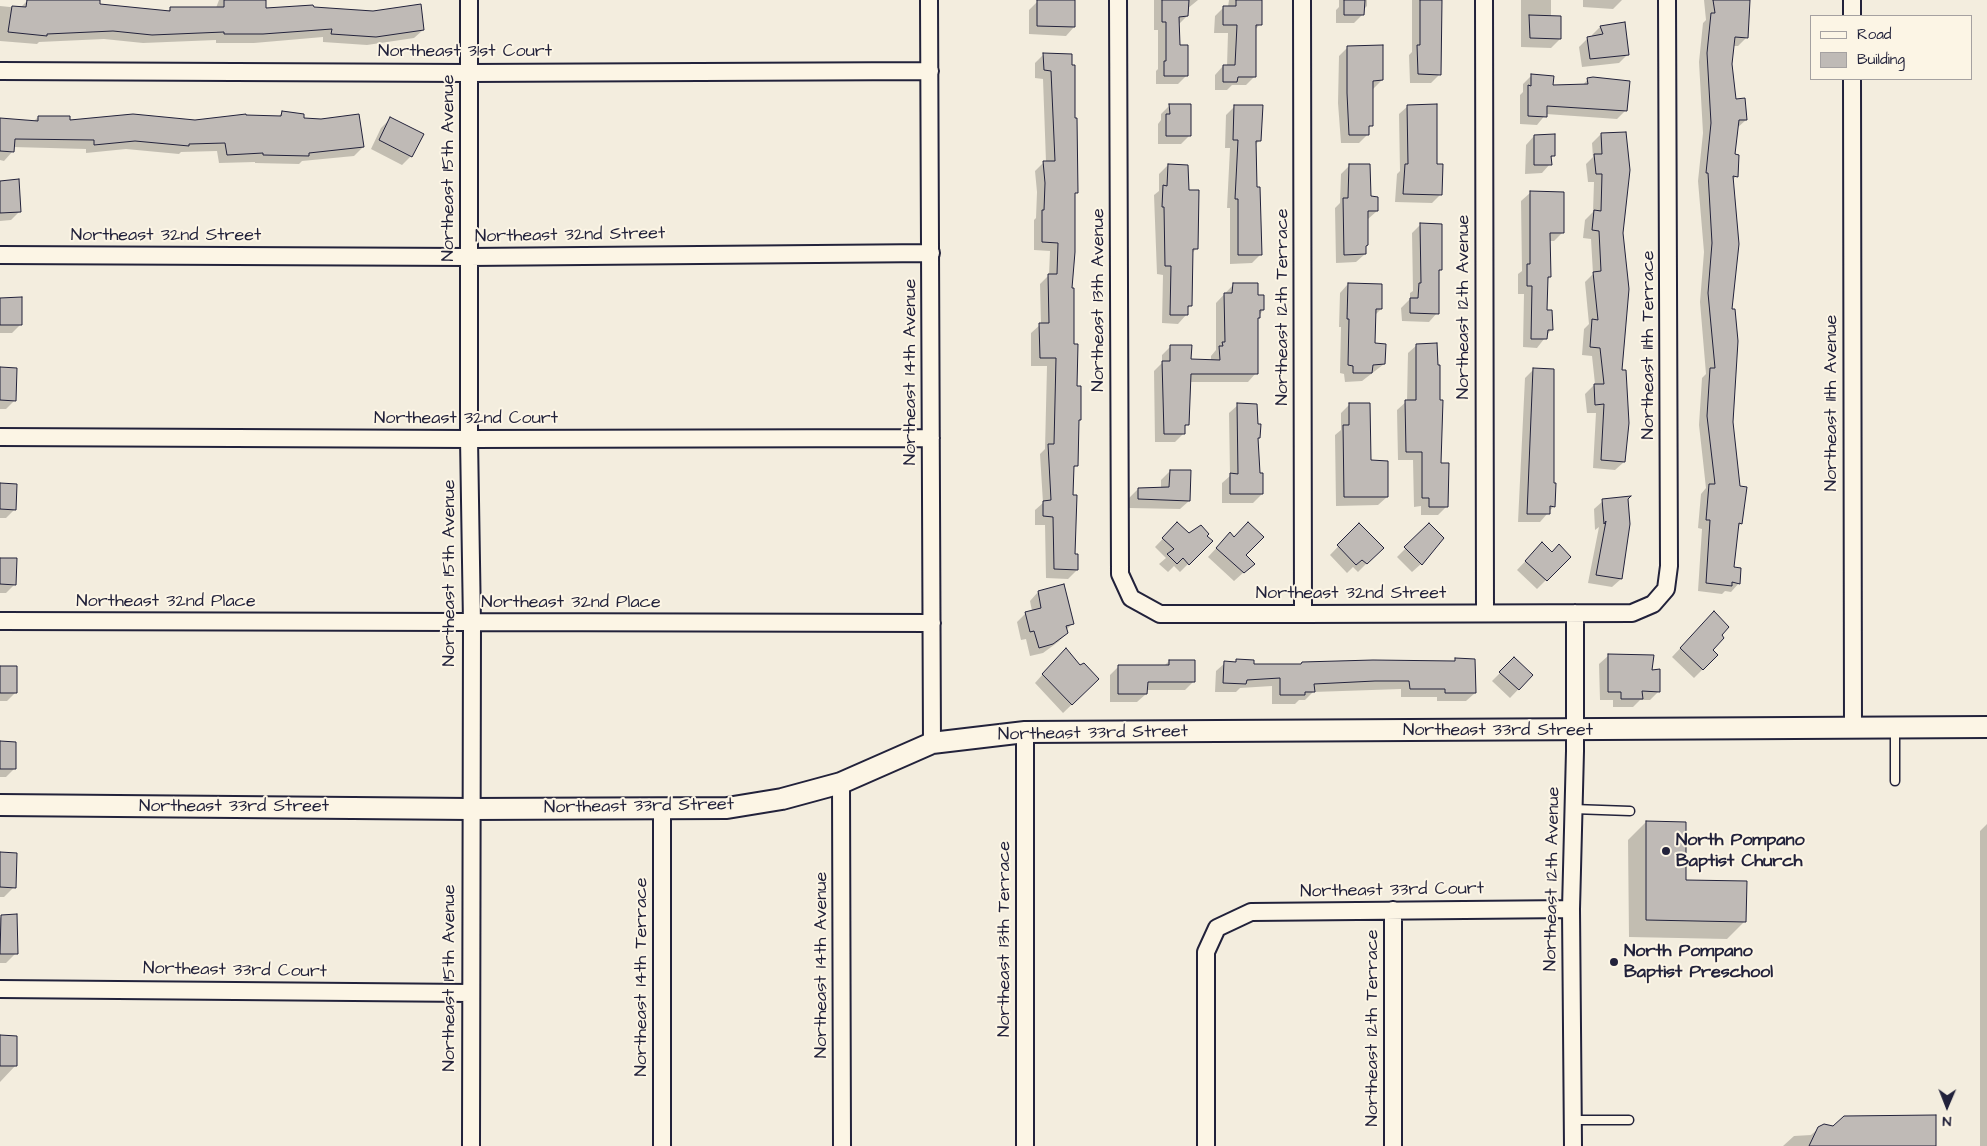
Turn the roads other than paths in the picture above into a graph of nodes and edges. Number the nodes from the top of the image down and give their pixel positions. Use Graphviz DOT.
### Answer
graph roads {
  1 [pos="469,0"];
  2 [pos="929,0"];
  3 [pos="1118,0"];
  4 [pos="1302,0"];
  5 [pos="1484,0"];
  6 [pos="1667,0"];
  7 [pos="1852,0"];
  8 [pos="1852,15"];
  9 [pos="0,71"];
  10 [pos="930,71"];
  11 [pos="470,73"];
  12 [pos="1852,80"];
  13 [pos="931,253"];
  14 [pos="0,254"];
  15 [pos="469,257"];
  16 [pos="0,437"];
  17 [pos="932,438"];
  18 [pos="469,439"];
  19 [pos="1131,598"];
  20 [pos="1485,613"];
  21 [pos="1575,613"];
  22 [pos="1303,614"];
  23 [pos="0,621"];
  24 [pos="472,623"];
  25 [pos="932,623"];
  26 [pos="1853,728"];
  27 [pos="1895,728"];
  28 [pos="1987,728"];
  29 [pos="1575,731"];
  30 [pos="1025,732"];
  31 [pos="932,743"];
  32 [pos="1895,781"];
  33 [pos="841,783"];
  34 [pos="0,805"];
  35 [pos="662,808"];
  36 [pos="470,809"];
  37 [pos="1573,809"];
  38 [pos="1630,811"];
  39 [pos="1571,909"];
  40 [pos="1393,910"];
  41 [pos="0,989"];
  42 [pos="470,993"];
  43 [pos="1573,1120"];
  44 [pos="1629,1120"];
  45 [pos="471,1146"];
  46 [pos="662,1146"];
  47 [pos="842,1146"];
  48 [pos="1025,1146"];
  49 [pos="1206,1146"];
  50 [pos="1393,1146"];
  51 [pos="1573,1146"];
  1 -- 11 [label="street, Northeast 15th Avenue"];
  2 -- 10 [label="street, Northeast 14th Avenue"];
  3 -- 19 [label="street, Northeast 13th Avenue"];
  4 -- 22 [label="street, Northeast 12th Terrace"];
  5 -- 20 [label="street, Northeast 12th Avenue"];
  6 -- 21 [label="street, Northeast 11th Terrace"];
  7 -- 8 [label="street"];
  9 -- 11 [label="street, Northeast 31st Court"];
  10 -- 11 [label="street, Northeast 31st Court"];
  10 -- 13 [label="street, Northeast 14th Avenue"];
  11 -- 15 [label="street, Northeast 15th Avenue"];
  12 -- 26 [label="street, Northeast 11th Avenue"];
  13 -- 15 [label="street, Northeast 32nd Street"];
  13 -- 17 [label="street, Northeast 14th Avenue"];
  14 -- 15 [label="street, Northeast 32nd Street"];
  15 -- 18 [label="street, Northeast 15th Avenue"];
  16 -- 18 [label="street, Northeast 32nd Court"];
  17 -- 18 [label="street, Northeast 32nd Court"];
  17 -- 25 [label="street, Northeast 14th Avenue"];
  18 -- 24 [label="street, Northeast 15th Avenue"];
  19 -- 22 [label="street, Northeast 32nd Street"];
  20 -- 21 [label="street, Northeast 32nd Street"];
  20 -- 22 [label="street, Northeast 32nd Street"];
  21 -- 29 [label="street, Northeast 12th Avenue"];
  23 -- 24 [label="street, Northeast 32nd Place"];
  24 -- 25 [label="street, Northeast 32nd Place"];
  24 -- 36 [label="street, Northeast 15th Avenue"];
  25 -- 31 [label="street, Northeast 14th Avenue"];
  26 -- 27 [label="street, Northeast 33rd Street"];
  26 -- 29 [label="street, Northeast 33rd Street"];
  27 -- 28 [label="street, Northeast 33rd Street"];
  27 -- 32 [label="lane"];
  29 -- 30 [label="street, Northeast 33rd Street"];
  29 -- 37 [label="street, Northeast 12th Avenue"];
  30 -- 31 [label="street, Northeast 33rd Street"];
  30 -- 48 [label="street, Northeast 13th Terrace"];
  31 -- 33 [label="street, Northeast 33rd Street"];
  33 -- 35 [label="street, Northeast 33rd Street"];
  33 -- 47 [label="street, Northeast 14th Avenue"];
  34 -- 36 [label="street, Northeast 33rd Street"];
  35 -- 36 [label="street, Northeast 33rd Street"];
  35 -- 46 [label="street, Northeast 14th Terrace"];
  36 -- 42 [label="street, Northeast 15th Avenue"];
  37 -- 38 [label="lane"];
  37 -- 39 [label="street, Northeast 12th Avenue"];
  39 -- 40 [label="street, Northeast 33rd Court"];
  39 -- 43 [label="street, Northeast 12th Avenue"];
  40 -- 49 [label="street, Northeast 33rd Court"];
  40 -- 50 [label="street, Northeast 12th Terrace"];
  41 -- 42 [label="street, Northeast 33rd Court"];
  42 -- 45 [label="street, Northeast 15th Avenue"];
  43 -- 44 [label="lane"];
  43 -- 51 [label="street, Northeast 12th Avenue"];
}
